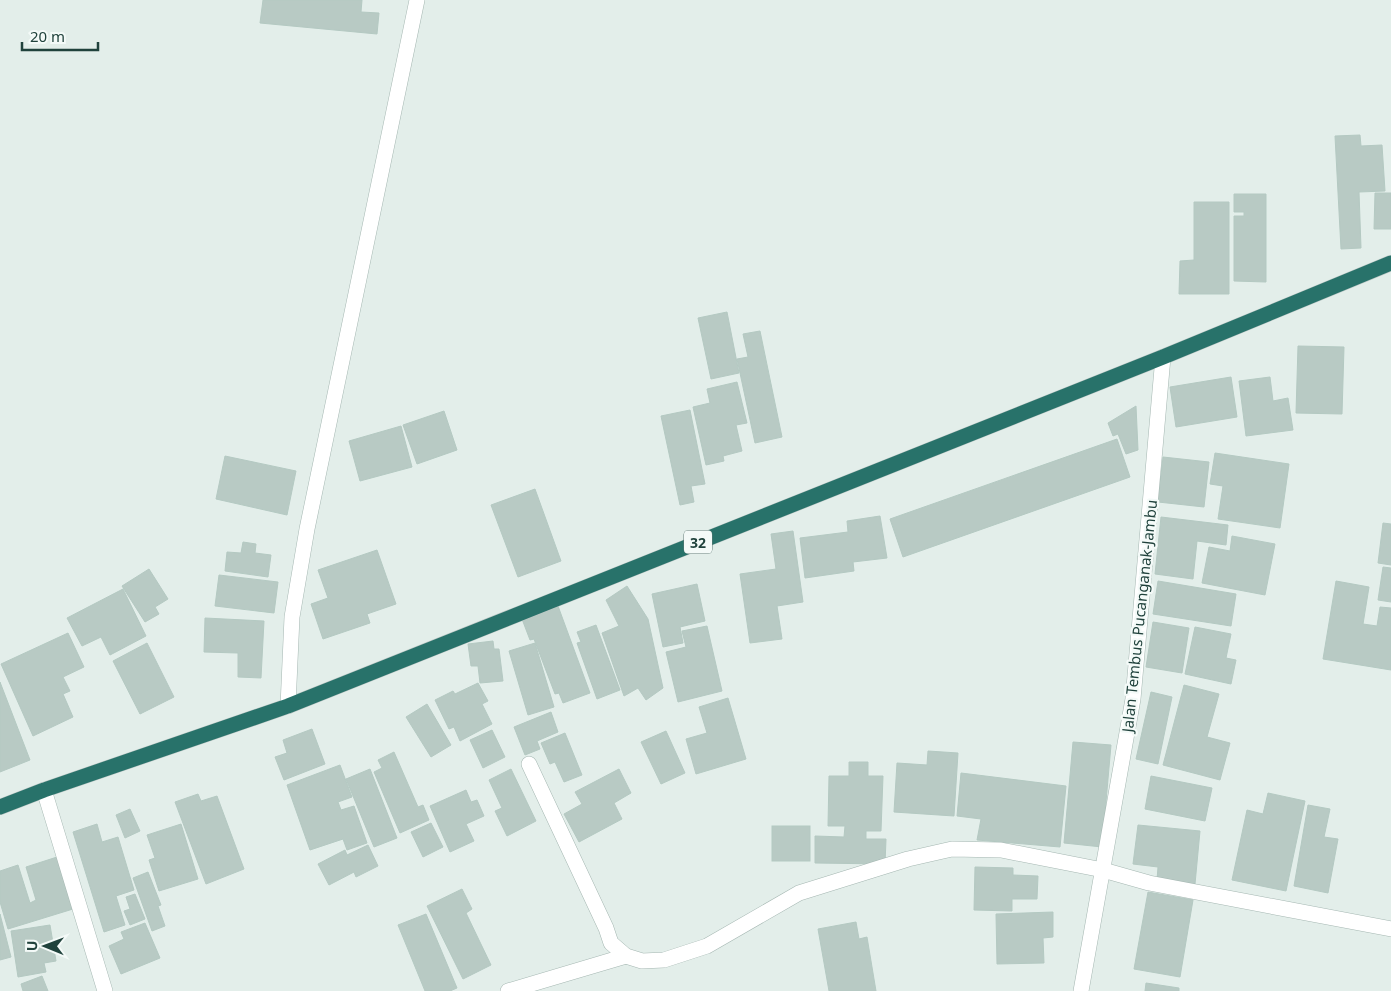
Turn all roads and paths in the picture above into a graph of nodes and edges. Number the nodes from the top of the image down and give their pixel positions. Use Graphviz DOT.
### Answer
graph roads {
  1 [pos="417,0"];
  2 [pos="1391,263"];
  3 [pos="1163,357"];
  4 [pos="288,706"];
  5 [pos="529,764"];
  6 [pos="44,790"];
  7 [pos="0,807"];
  8 [pos="1103,870"];
  9 [pos="1391,929"];
  10 [pos="626,956"];
  11 [pos="105,991"];
  12 [pos="508,991"];
  13 [pos="1081,991"];
  1 -- 4 [label="street"];
  2 -- 3 [label="highway, 32"];
  3 -- 4 [label="highway, 32"];
  3 -- 8 [label="street, Jalan Tembus Pucanganak-Jambu"];
  4 -- 6 [label="highway, 32"];
  5 -- 10 [label="street"];
  6 -- 7 [label="highway, 32"];
  6 -- 11 [label="street"];
  8 -- 9 [label="street"];
  8 -- 10 [label="street"];
  8 -- 13 [label="street, Jalan Tembus Pucanganak-Jambu"];
  10 -- 12 [label="street"];
}
